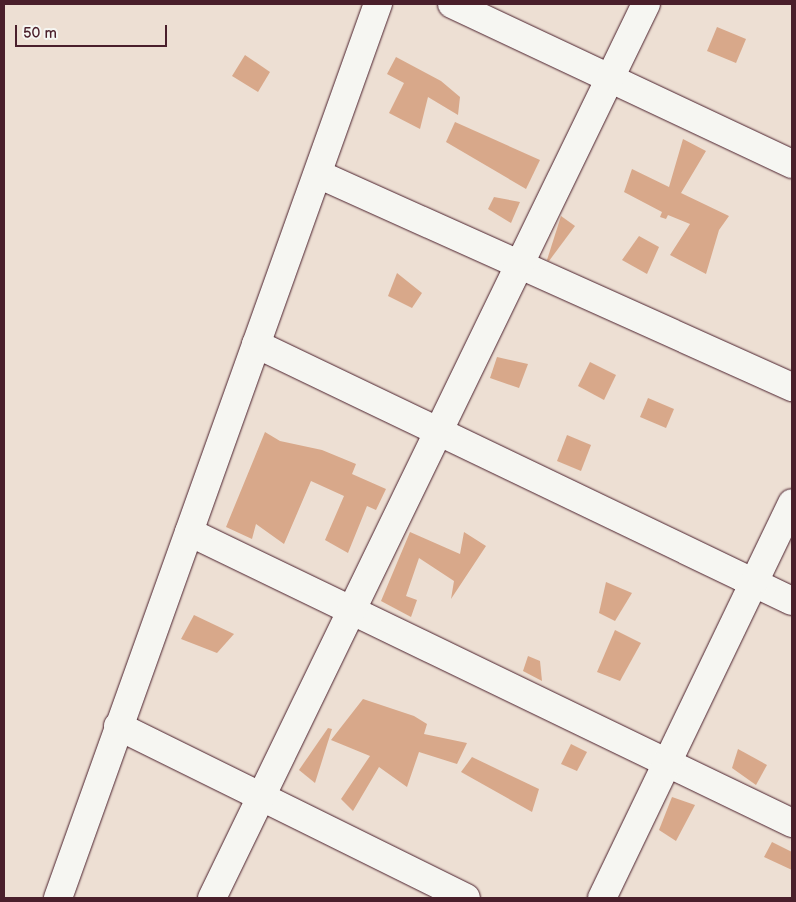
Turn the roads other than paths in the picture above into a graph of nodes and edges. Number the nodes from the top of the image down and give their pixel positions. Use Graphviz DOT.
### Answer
graph roads {
  1 [pos="378,4"];
  2 [pos="452,4"];
  3 [pos="646,4"];
  4 [pos="611,77"];
  5 [pos="792,164"];
  6 [pos="318,174"];
  7 [pos="522,264"];
  8 [pos="256,344"];
  9 [pos="792,387"];
  10 [pos="436,433"];
  11 [pos="792,503"];
  12 [pos="189,532"];
  13 [pos="753,582"];
  14 [pos="792,601"];
  15 [pos="353,608"];
  16 [pos="118,726"];
  17 [pos="667,763"];
  18 [pos="260,797"];
  19 [pos="792,823"];
  20 [pos="58,898"];
  21 [pos="212,898"];
  22 [pos="466,898"];
  23 [pos="602,898"];
  1 -- 6 [label="street"];
  2 -- 4 [label="street"];
  3 -- 4 [label="street"];
  4 -- 5 [label="street"];
  4 -- 7 [label="street"];
  6 -- 7 [label="street"];
  6 -- 8 [label="street"];
  7 -- 9 [label="street"];
  7 -- 10 [label="street"];
  8 -- 10 [label="street"];
  8 -- 12 [label="street"];
  10 -- 13 [label="street"];
  10 -- 15 [label="street"];
  11 -- 13 [label="street"];
  12 -- 15 [label="street"];
  12 -- 16 [label="street"];
  13 -- 14 [label="street"];
  13 -- 17 [label="street"];
  15 -- 17 [label="street"];
  15 -- 18 [label="street"];
  16 -- 18 [label="street"];
  16 -- 20 [label="street"];
  17 -- 19 [label="street"];
  17 -- 23 [label="street"];
  18 -- 21 [label="street"];
  18 -- 22 [label="street"];
}
